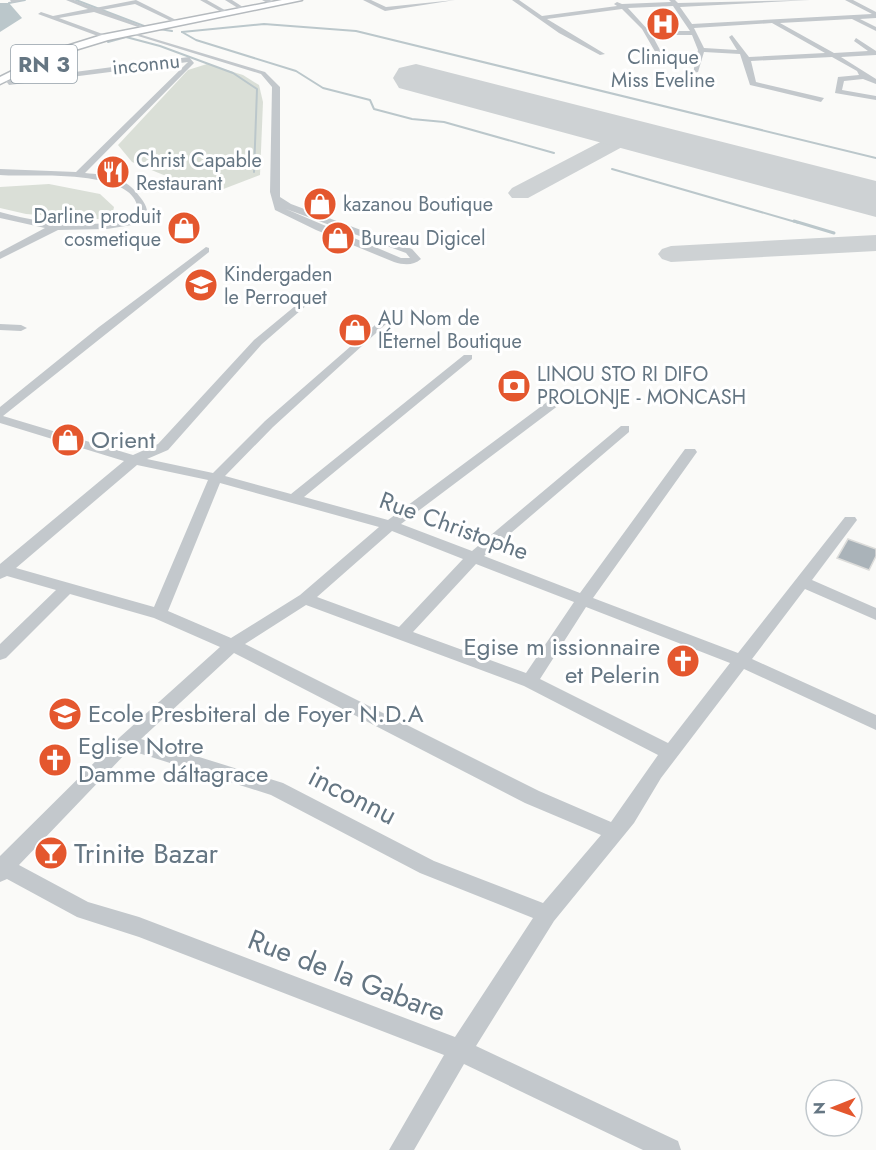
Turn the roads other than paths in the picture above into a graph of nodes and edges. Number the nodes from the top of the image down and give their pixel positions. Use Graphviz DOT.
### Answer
graph roads {
  1 [pos="20,0"];
  2 [pos="69,0"];
  3 [pos="203,0"];
  4 [pos="228,0"];
  5 [pos="297,0"];
  6 [pos="366,0"];
  7 [pos="407,0"];
  8 [pos="452,0"];
  9 [pos="517,0"];
  10 [pos="609,0"];
  11 [pos="807,0"];
  12 [pos="848,0"];
  13 [pos="134,1"];
  14 [pos="739,1"];
  15 [pos="12,2"];
  16 [pos="269,2"];
  17 [pos="675,3"];
  18 [pos="725,3"];
  19 [pos="416,5"];
  20 [pos="813,6"];
  21 [pos="623,7"];
  22 [pos="99,8"];
  23 [pos="243,9"];
  24 [pos="824,11"];
  25 [pos="227,13"];
  26 [pos="41,14"];
  27 [pos="876,15"];
  28 [pos="852,17"];
  29 [pos="52,18"];
  30 [pos="541,18"];
  31 [pos="839,18"];
  32 [pos="175,21"];
  33 [pos="772,21"];
  34 [pos="753,22"];
  35 [pos="690,26"];
  36 [pos="142,28"];
  37 [pos="876,29"];
  38 [pos="128,31"];
  39 [pos="648,33"];
  40 [pos="695,33"];
  41 [pos="106,37"];
  42 [pos="732,37"];
  43 [pos="856,40"];
  44 [pos="702,50"];
  45 [pos="875,53"];
  46 [pos="602,54"];
  47 [pos="745,55"];
  48 [pos="832,55"];
  49 [pos="663,61"];
  50 [pos="695,72"];
  51 [pos="864,78"];
  52 [pos="876,82"];
  53 [pos="3,84"];
  54 [pos="838,91"];
  55 [pos="876,98"];
  56 [pos="0,172"];
  57 [pos="78,175"];
  58 [pos="277,199"];
  59 [pos="0,215"];
  60 [pos="58,225"];
  61 [pos="206,250"];
  62 [pos="0,256"];
  63 [pos="312,294"];
  64 [pos="382,322"];
  65 [pos="0,327"];
  66 [pos="21,328"];
  67 [pos="468,357"];
  68 [pos="560,399"];
  69 [pos="0,413"];
  70 [pos="0,419"];
  71 [pos="625,429"];
  72 [pos="690,452"];
  73 [pos="134,460"];
  74 [pos="216,478"];
  75 [pos="294,498"];
  76 [pos="850,520"];
  77 [pos="390,525"];
  78 [pos="474,557"];
  79 [pos="2,571"];
  80 [pos="802,582"];
  81 [pos="66,589"];
  82 [pos="305,599"];
  83 [pos="583,600"];
  84 [pos="159,614"];
  85 [pos="876,614"];
  86 [pos="401,635"];
  87 [pos="232,645"];
  88 [pos="0,654"];
  89 [pos="741,661"];
  90 [pos="530,681"];
  91 [pos="876,723"];
  92 [pos="126,742"];
  93 [pos="670,753"];
  94 [pos="621,824"];
  95 [pos="2,868"];
  96 [pos="547,914"];
  97 [pos="460,1050"];
  98 [pos="401,1150"];
  99 [pos="669,1150"];
  1 -- 15 [label="street"];
  2 -- 22 [label="street"];
  3 -- 25 [label="street"];
  4 -- 23 [label="street"];
  5 -- 16 [label="main road, RN 3"];
  6 -- 19 [label="street"];
  7 -- 19 [label="street"];
  8 -- 19 [label="street"];
  9 -- 30 [label="street"];
  10 -- 21 [label="street"];
  11 -- 14 [label="street"];
  11 -- 20 [label="street"];
  12 -- 27 [label="street"];
  13 -- 22 [label="street"];
  13 -- 32 [label="street"];
  14 -- 18 [label="street"];
  16 -- 23 [label="main road, RN 3"];
  17 -- 18 [label="street"];
  17 -- 21 [label="street"];
  17 -- 35 [label="street"];
  18 -- 34 [label="street"];
  21 -- 30 [label="street"];
  21 -- 39 [label="street"];
  22 -- 29 [label="street"];
  22 -- 36 [label="street"];
  23 -- 25 [label="main road, RN 3"];
  24 -- 31 [label="street"];
  25 -- 32 [label="main road, RN 3"];
  26 -- 29 [label="street, inconnu"];
  27 -- 28 [label="street"];
  28 -- 31 [label="street"];
  28 -- 37 [label="street"];
  29 -- 41 [label="street, inconnu"];
  30 -- 46 [label="street"];
  31 -- 33 [label="street"];
  32 -- 36 [label="main road, RN 3"];
  33 -- 34 [label="street"];
  33 -- 48 [label="street"];
  34 -- 35 [label="street"];
  35 -- 40 [label="street"];
  36 -- 38 [label="main road, RN 3"];
  38 -- 41 [label="main road, RN 3"];
  38 -- 58 [label="street"];
  39 -- 40 [label="street"];
  39 -- 49 [label="street"];
  40 -- 44 [label="street"];
  41 -- 53 [label="main road, RN 3"];
  42 -- 47 [label="street"];
  43 -- 45 [label="street"];
  44 -- 47 [label="street"];
  44 -- 50 [label="street"];
  45 -- 48 [label="street"];
  47 -- 48 [label="street"];
  47 -- 54 [label="street"];
  48 -- 51 [label="street"];
  51 -- 52 [label="street"];
  51 -- 54 [label="street"];
  53 -- 57 [label="street, inconnu"];
  54 -- 55 [label="street"];
  56 -- 57 [label="street"];
  57 -- 60 [label="street"];
  58 -- 58 [label="street"];
  59 -- 60 [label="street"];
  60 -- 62 [label="street"];
  61 -- 69 [label="street"];
  63 -- 73 [label="street"];
  64 -- 74 [label="street"];
  65 -- 66 [label="street"];
  67 -- 75 [label="street"];
  68 -- 77 [label="street"];
  70 -- 73 [label="street, Rue Christophe"];
  71 -- 78 [label="street"];
  72 -- 83 [label="street"];
  73 -- 74 [label="street, Rue Christophe"];
  73 -- 79 [label="street"];
  74 -- 75 [label="street, Rue Christophe"];
  74 -- 84 [label="street"];
  75 -- 77 [label="street, Rue Christophe"];
  76 -- 80 [label="street"];
  77 -- 78 [label="street, Rue Christophe"];
  77 -- 82 [label="street"];
  78 -- 83 [label="street, Rue Christophe"];
  78 -- 86 [label="street"];
  79 -- 81 [label="street"];
  80 -- 85 [label="street"];
  80 -- 89 [label="street"];
  81 -- 84 [label="street"];
  81 -- 88 [label="street"];
  82 -- 86 [label="street"];
  82 -- 87 [label="street"];
  83 -- 89 [label="street, Rue Christophe"];
  83 -- 90 [label="street"];
  84 -- 87 [label="street"];
  86 -- 90 [label="street"];
  87 -- 92 [label="street"];
  87 -- 94 [label="street"];
  89 -- 91 [label="street, Rue Christophe"];
  89 -- 93 [label="street"];
  90 -- 93 [label="street"];
  92 -- 95 [label="street"];
  92 -- 96 [label="street, inconnu"];
  93 -- 94 [label="street"];
  94 -- 96 [label="street"];
  95 -- 97 [label="street, Rue de la Gabare"];
  96 -- 97 [label="street"];
  97 -- 98 [label="street"];
  97 -- 99 [label="street, Rue de la Gabare"];
}
